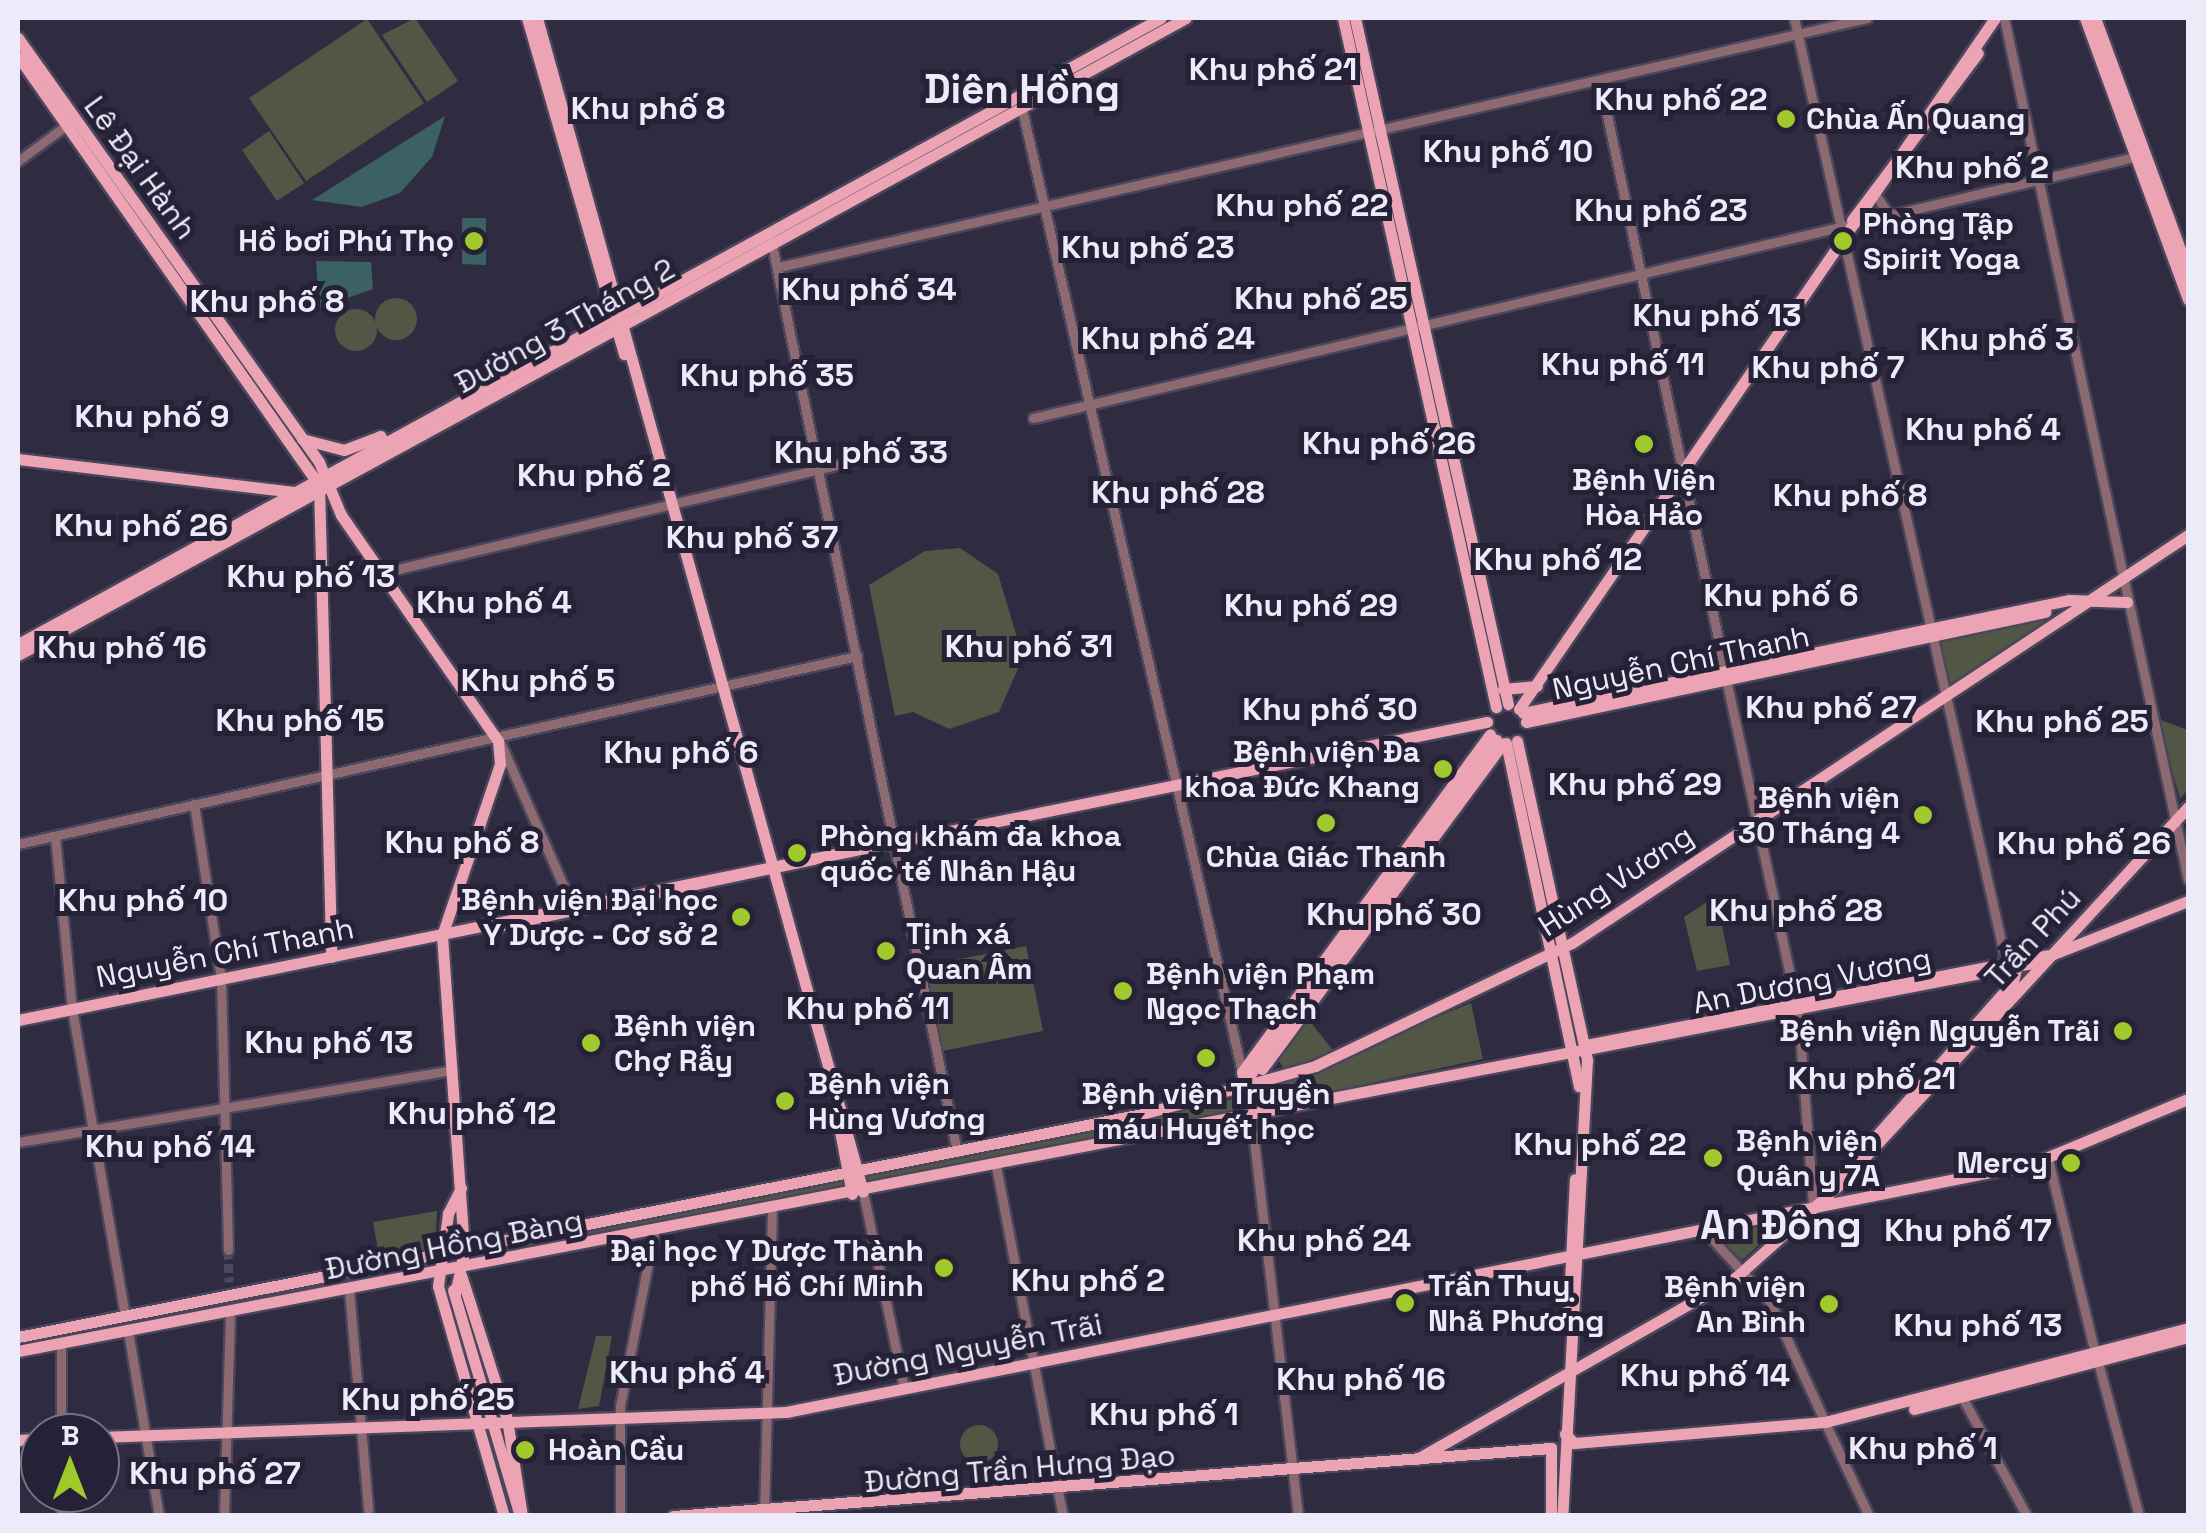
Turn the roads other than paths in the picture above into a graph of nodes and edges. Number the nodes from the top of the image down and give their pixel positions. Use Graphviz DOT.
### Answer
graph roads {
  1 [pos="528,18"];
  2 [pos="537,18"];
  3 [pos="1342,18"];
  4 [pos="1355,18"];
  5 [pos="1794,18"];
  6 [pos="1867,18"];
  7 [pos="1994,18"];
  8 [pos="2004,18"];
  9 [pos="2085,18"];
  10 [pos="2095,18"];
  11 [pos="1168,20"];
  12 [pos="1798,35"];
  13 [pos="18,38"];
  14 [pos="1135,39"];
  15 [pos="22,56"];
  16 [pos="1600,82"];
  17 [pos="1020,103"];
  18 [pos="70,122"];
  19 [pos="1375,135"];
  20 [pos="2140,155"];
  21 [pos="18,161"];
  22 [pos="2040,180"];
  23 [pos="1877,197"];
  24 [pos="1047,212"];
  25 [pos="1890,216"];
  26 [pos="1850,224"];
  27 [pos="768,239"];
  28 [pos="779,267"];
  29 [pos="2188,270"];
  30 [pos="1642,275"];
  31 [pos="644,300"];
  32 [pos="2188,300"];
  33 [pos="611,317"];
  34 [pos="1418,326"];
  35 [pos="626,356"];
  36 [pos="1434,400"];
  37 [pos="1090,404"];
  38 [pos="1033,418"];
  39 [pos="302,438"];
  40 [pos="384,443"];
  41 [pos="896,451"];
  42 [pos="18,459"];
  43 [pos="819,469"];
  44 [pos="1684,471"];
  45 [pos="324,485"];
  46 [pos="296,497"];
  47 [pos="667,504"];
  48 [pos="2188,535"];
  49 [pos="381,573"];
  50 [pos="2123,580"];
  51 [pos="2097,599"];
  52 [pos="2127,602"];
  53 [pos="2040,610"];
  54 [pos="2020,618"];
  55 [pos="1932,632"];
  56 [pos="18,644"];
  57 [pos="2027,644"];
  58 [pos="18,656"];
  59 [pos="857,656"];
  60 [pos="1725,675"];
  61 [pos="1537,686"];
  62 [pos="712,688"];
  63 [pos="1503,688"];
  64 [pos="1946,697"];
  65 [pos="1514,711"];
  66 [pos="496,736"];
  67 [pos="1500,737"];
  68 [pos="327,773"];
  69 [pos="1177,786"];
  70 [pos="194,804"];
  71 [pos="2188,806"];
  72 [pos="1756,820"];
  73 [pos="2174,822"];
  74 [pos="55,836"];
  75 [pos="18,844"];
  76 [pos="894,844"];
  77 [pos="1411,855"];
  78 [pos="770,868"];
  79 [pos="2188,880"];
  80 [pos="2188,901"];
  81 [pos="574,909"];
  82 [pos="560,912"];
  83 [pos="1359,920"];
  84 [pos="2082,923"];
  85 [pos="484,927"];
  86 [pos="442,935"];
  87 [pos="2093,939"];
  88 [pos="1350,946"];
  89 [pos="1558,950"];
  90 [pos="2047,955"];
  91 [pos="331,958"];
  92 [pos="2012,963"];
  93 [pos="1322,972"];
  94 [pos="221,979"];
  95 [pos="1304,1003"];
  96 [pos="1796,1004"];
  97 [pos="72,1010"];
  98 [pos="18,1020"];
  99 [pos="1580,1046"];
  100 [pos="1270,1057"];
  101 [pos="1939,1069"];
  102 [pos="452,1070"];
  103 [pos="1284,1076"];
  104 [pos="1247,1079"];
  105 [pos="2188,1099"];
  106 [pos="224,1108"];
  107 [pos="1251,1116"];
  108 [pos="840,1126"];
  109 [pos="93,1130"];
  110 [pos="18,1142"];
  111 [pos="957,1152"];
  112 [pos="844,1158"];
  113 [pos="2048,1160"];
  114 [pos="996,1166"];
  115 [pos="852,1173"];
  116 [pos="961,1173"];
  117 [pos="833,1177"];
  118 [pos="461,1188"];
  119 [pos="766,1191"];
  120 [pos="857,1193"];
  121 [pos="1813,1208"];
  122 [pos="772,1210"];
  123 [pos="653,1214"];
  124 [pos="1704,1230"];
  125 [pos="654,1232"];
  126 [pos="228,1250"];
  127 [pos="464,1252"];
  128 [pos="448,1255"];
  129 [pos="1575,1256"];
  130 [pos="460,1271"];
  131 [pos="1743,1271"];
  132 [pos="348,1274"];
  133 [pos="442,1274"];
  134 [pos="230,1282"];
  135 [pos="349,1290"];
  136 [pos="456,1294"];
  137 [pos="230,1297"];
  138 [pos="230,1312"];
  139 [pos="1275,1315"];
  140 [pos="125,1316"];
  141 [pos="61,1329"];
  142 [pos="128,1331"];
  143 [pos="2185,1333"];
  144 [pos="18,1336"];
  145 [pos="469,1338"];
  146 [pos="61,1343"];
  147 [pos="18,1351"];
  148 [pos="2096,1358"];
  149 [pos="1034,1363"];
  150 [pos="1569,1372"];
  151 [pos="904,1388"];
  152 [pos="1960,1393"];
  153 [pos="61,1413"];
  154 [pos="760,1413"];
  155 [pos="619,1416"];
  156 [pos="495,1419"];
  157 [pos="361,1425"];
  158 [pos="1827,1426"];
  159 [pos="233,1430"];
  160 [pos="146,1434"];
  161 [pos="1455,1434"];
  162 [pos="1565,1434"];
  163 [pos="1727,1434"];
  164 [pos="120,1436"];
  165 [pos="1550,1448"];
  166 [pos="1462,1455"];
  167 [pos="1422,1456"];
  168 [pos="1566,1457"];
  169 [pos="1293,1471"];
  170 [pos="1560,1488"];
  171 [pos="1059,1491"];
  172 [pos="368,1509"];
  173 [pos="513,1514"];
  174 [pos="764,1515"];
  175 [pos="160,1516"];
  176 [pos="224,1516"];
  177 [pos="358,1516"];
  178 [pos="377,1516"];
  179 [pos="620,1516"];
  180 [pos="673,1516"];
  181 [pos="1064,1516"];
  182 [pos="1298,1516"];
  183 [pos="1559,1516"];
  184 [pos="1869,1516"];
  185 [pos="2028,1516"];
  186 [pos="2139,1516"];
  1 -- 33 [label="main road"];
  2 -- 33 [label="main road"];
  3 -- 19 [label="main road"];
  4 -- 19 [label="main road"];
  5 -- 12 [label="street"];
  6 -- 12 [label="street"];
  7 -- 26 [label="main road"];
  8 -- 22 [label="street"];
  8 -- 23 [label="main road"];
  9 -- 20 [label="main road"];
  10 -- 20 [label="main road"];
  11 -- 14 [label="main road, Đường 3 Tháng 2"];
  11 -- 14 [label="main road, Đường 3 Tháng 2"];
  12 -- 16 [label="street"];
  12 -- 26 [label="street"];
  13 -- 15 [label="main road, Lê Đại Hành"];
  14 -- 17 [label="main road, Đường 3 Tháng 2"];
  15 -- 18 [label="main road, Lê Đại Hành"];
  16 -- 19 [label="street"];
  16 -- 30 [label="street"];
  17 -- 24 [label="street"];
  17 -- 27 [label="main road, Đường 3 Tháng 2"];
  18 -- 21 [label="street"];
  18 -- 39 [label="main road, Lê Đại Hành"];
  18 -- 45 [label="main road, Lê Đại Hành"];
  19 -- 24 [label="street"];
  19 -- 34 [label="main road"];
  20 -- 22 [label="street"];
  20 -- 29 [label="main road"];
  20 -- 32 [label="main road"];
  22 -- 25 [label="street"];
  22 -- 50 [label="street"];
  23 -- 25 [label="street"];
  23 -- 26 [label="main road"];
  24 -- 28 [label="street"];
  24 -- 37 [label="street"];
  25 -- 26 [label="street"];
  26 -- 30 [label="street"];
  26 -- 44 [label="main road"];
  26 -- 55 [label="street"];
  27 -- 28 [label="street"];
  27 -- 31 [label="main road, Đường 3 Tháng 2"];
  27 -- 33 [label="main road, Đường 3 Tháng 2"];
  28 -- 43 [label="street"];
  30 -- 34 [label="street"];
  30 -- 44 [label="street"];
  31 -- 33 [label="main road, Đường 3 Tháng 2"];
  31 -- 33 [label="main road"];
  33 -- 35 [label="main road"];
  33 -- 35 [label="main road"];
  33 -- 40 [label="main road, Đường 3 Tháng 2"];
  33 -- 45 [label="main road, Đường 3 Tháng 2"];
  34 -- 36 [label="main road"];
  34 -- 37 [label="street"];
  35 -- 47 [label="main road"];
  36 -- 63 [label="main road"];
  36 -- 65 [label="main road"];
  37 -- 38 [label="street"];
  37 -- 69 [label="street"];
  39 -- 40 [label="main road"];
  39 -- 45 [label="main road, Lê Đại Hành"];
  40 -- 45 [label="main road, Đường 3 Tháng 2"];
  41 -- 43 [label="street"];
  42 -- 46 [label="main road"];
  43 -- 47 [label="street"];
  43 -- 59 [label="street"];
  44 -- 60 [label="street"];
  44 -- 61 [label="main road"];
  45 -- 46 [label="main road, Đường 3 Tháng 2"];
  45 -- 49 [label="main road, Lê Đại Hành"];
  45 -- 68 [label="main road"];
  46 -- 56 [label="main road, Đường 3 Tháng 2"];
  46 -- 58 [label="main road, Đường 3 Tháng 2"];
  47 -- 49 [label="street"];
  47 -- 62 [label="main road"];
  48 -- 50 [label="main road, Hùng Vương"];
  49 -- 66 [label="main road, Lê Đại Hành"];
  50 -- 51 [label="main road, Hùng Vương"];
  50 -- 52 [label="street"];
  51 -- 52 [label="main road, Nguyễn Chí Thanh"];
  51 -- 53 [label="main road, Nguyễn Chí Thanh"];
  51 -- 57 [label="main road, Hùng Vương"];
  52 -- 73 [label="street"];
  53 -- 54 [label="main road, Nguyễn Chí Thanh"];
  53 -- 55 [label="main road, Nguyễn Chí Thanh"];
  54 -- 55 [label="main road, Nguyễn Chí Thanh"];
  54 -- 57 [label="main road"];
  55 -- 60 [label="main road, Nguyễn Chí Thanh"];
  55 -- 64 [label="street"];
  57 -- 64 [label="main road, Hùng Vương"];
  59 -- 62 [label="street"];
  59 -- 76 [label="street"];
  60 -- 65 [label="main road, Nguyễn Chí Thanh"];
  60 -- 72 [label="street"];
  61 -- 63 [label="main road"];
  61 -- 65 [label="main road"];
  62 -- 66 [label="street"];
  62 -- 78 [label="main road"];
  63 -- 65 [label="main road"];
  64 -- 72 [label="main road, Hùng Vương"];
  64 -- 92 [label="street"];
  65 -- 67 [label="main road"];
  65 -- 67 [label="main road"];
  66 -- 68 [label="street"];
  66 -- 81 [label="street, Lê Đại Hành"];
  66 -- 86 [label="main road"];
  67 -- 69 [label="main road"];
  67 -- 77 [label="main road"];
  67 -- 77 [label="main road"];
  67 -- 89 [label="main road"];
  68 -- 70 [label="street"];
  68 -- 91 [label="main road"];
  69 -- 76 [label="main road"];
  69 -- 104 [label="street"];
  70 -- 74 [label="street"];
  70 -- 94 [label="street"];
  71 -- 73 [label="main road, Trần Phú"];
  72 -- 89 [label="main road, Hùng Vương"];
  72 -- 96 [label="street"];
  73 -- 79 [label="street"];
  73 -- 84 [label="main road, Trần Phú"];
  74 -- 75 [label="street"];
  74 -- 97 [label="street"];
  76 -- 78 [label="main road"];
  76 -- 111 [label="street"];
  77 -- 83 [label="main road"];
  77 -- 88 [label="main road"];
  78 -- 81 [label="main road"];
  78 -- 108 [label="main road"];
  80 -- 87 [label="main road, An Dương Vương"];
  81 -- 82 [label="main road"];
  82 -- 85 [label="main road"];
  82 -- 85 [label="main road"];
  83 -- 88 [label="main road"];
  83 -- 93 [label="main road"];
  84 -- 87 [label="main road"];
  84 -- 90 [label="main road, Trần Phú"];
  85 -- 86 [label="main road, Nguyễn Chí Thanh"];
  86 -- 91 [label="main road, Nguyễn Chí Thanh"];
  86 -- 102 [label="main road"];
  87 -- 90 [label="main road, An Dương Vương"];
  88 -- 93 [label="main road"];
  88 -- 95 [label="main road"];
  89 -- 99 [label="main road"];
  89 -- 103 [label="main road, Hùng Vương"];
  90 -- 92 [label="main road, An Dương Vương"];
  90 -- 101 [label="main road, Trần Phú"];
  91 -- 94 [label="main road, Nguyễn Chí Thanh"];
  92 -- 96 [label="main road, An Dương Vương"];
  92 -- 101 [label="main road, Trần Phú"];
  93 -- 95 [label="main road"];
  94 -- 97 [label="main road, Nguyễn Chí Thanh"];
  94 -- 106 [label="street"];
  95 -- 100 [label="main road"];
  95 -- 104 [label="main road"];
  96 -- 99 [label="main road, An Dương Vương"];
  96 -- 121 [label="street"];
  97 -- 98 [label="main road, Nguyễn Chí Thanh"];
  97 -- 109 [label="street"];
  99 -- 107 [label="main road, An Dương Vương"];
  99 -- 129 [label="main road"];
  100 -- 103 [label="main road"];
  100 -- 104 [label="main road"];
  101 -- 121 [label="main road, Trần Phú"];
  102 -- 106 [label="street"];
  102 -- 118 [label="main road"];
  103 -- 104 [label="main road, Hùng Vương"];
  104 -- 107 [label="main road"];
  104 -- 111 [label="main road, Đường Hồng Bàng"];
  105 -- 113 [label="main road, Đường Nguyễn Trãi"];
  106 -- 109 [label="street"];
  106 -- 126 [label="street"];
  107 -- 114 [label="main road, Đường Hồng Bàng"];
  107 -- 139 [label="street"];
  108 -- 112 [label="main road"];
  108 -- 115 [label="main road"];
  109 -- 110 [label="street"];
  109 -- 140 [label="street"];
  111 -- 115 [label="main road, Đường Hồng Bàng"];
  111 -- 116 [label="main road"];
  112 -- 115 [label="main road"];
  112 -- 117 [label="main road"];
  113 -- 121 [label="main road, Đường Nguyễn Trãi"];
  113 -- 148 [label="street"];
  114 -- 116 [label="main road, Đường Hồng Bàng"];
  114 -- 149 [label="street"];
  115 -- 117 [label="main road, Đường Hồng Bàng"];
  115 -- 120 [label="main road"];
  116 -- 120 [label="main road, Đường Hồng Bàng"];
  117 -- 119 [label="main road, Đường Hồng Bàng"];
  118 -- 127 [label="main road"];
  118 -- 128 [label="main road"];
  119 -- 122 [label="main road"];
  119 -- 123 [label="main road, Đường Hồng Bàng"];
  120 -- 122 [label="main road, Đường Hồng Bàng"];
  120 -- 151 [label="street"];
  121 -- 124 [label="main road, Đường Nguyễn Trãi"];
  121 -- 131 [label="main road, Trần Phú"];
  122 -- 125 [label="main road, Đường Hồng Bàng"];
  122 -- 154 [label="street"];
  123 -- 125 [label="main road"];
  123 -- 127 [label="main road, Đường Hồng Bàng"];
  124 -- 129 [label="main road, Đường Nguyễn Trãi"];
  124 -- 131 [label="street"];
  125 -- 130 [label="main road, Đường Hồng Bàng"];
  125 -- 155 [label="street"];
  127 -- 128 [label="main road, Đường Hồng Bàng"];
  127 -- 130 [label="main road"];
  128 -- 132 [label="main road, Đường Hồng Bàng"];
  128 -- 133 [label="main road"];
  129 -- 139 [label="main road, Đường Nguyễn Trãi"];
  129 -- 150 [label="main road"];
  130 -- 133 [label="main road, Đường Hồng Bàng"];
  130 -- 136 [label="main road"];
  130 -- 145 [label="main road"];
  131 -- 150 [label="main road, Trần Phú"];
  131 -- 158 [label="street"];
  132 -- 135 [label="main road"];
  132 -- 137 [label="main road, Đường Hồng Bàng"];
  133 -- 135 [label="main road, Đường Hồng Bàng"];
  133 -- 136 [label="main road"];
  133 -- 145 [label="main road"];
  134 -- 137 [label="street"];
  135 -- 138 [label="main road, Đường Hồng Bàng"];
  135 -- 157 [label="street"];
  136 -- 145 [label="main road"];
  137 -- 138 [label="main road"];
  137 -- 140 [label="main road, Đường Hồng Bàng"];
  138 -- 142 [label="main road, Đường Hồng Bàng"];
  138 -- 159 [label="street"];
  139 -- 149 [label="main road, Đường Nguyễn Trãi"];
  139 -- 169 [label="street"];
  140 -- 141 [label="main road, Đường Hồng Bàng"];
  140 -- 142 [label="main road"];
  141 -- 144 [label="main road, Đường Hồng Bàng"];
  141 -- 146 [label="main road"];
  142 -- 146 [label="main road, Đường Hồng Bàng"];
  142 -- 160 [label="street"];
  143 -- 148 [label="main road"];
  145 -- 156 [label="main road"];
  145 -- 156 [label="main road"];
  146 -- 147 [label="main road, Đường Hồng Bàng"];
  146 -- 153 [label="street"];
  148 -- 152 [label="main road"];
  148 -- 186 [label="street"];
  149 -- 151 [label="main road, Đường Nguyễn Trãi"];
  149 -- 171 [label="street"];
  150 -- 161 [label="main road, Trần Phú"];
  150 -- 162 [label="main road"];
  151 -- 154 [label="main road, Đường Nguyễn Trãi"];
  152 -- 158 [label="main road"];
  152 -- 185 [label="street"];
  154 -- 155 [label="main road, Đường Nguyễn Trãi"];
  154 -- 174 [label="street"];
  155 -- 156 [label="main road, Đường Nguyễn Trãi"];
  155 -- 179 [label="street"];
  156 -- 157 [label="main road, Đường Nguyễn Trãi"];
  156 -- 173 [label="main road"];
  156 -- 173 [label="main road"];
  157 -- 159 [label="main road, Đường Nguyễn Trãi"];
  157 -- 172 [label="street"];
  158 -- 163 [label="main road"];
  158 -- 184 [label="street"];
  159 -- 160 [label="main road, Đường Nguyễn Trãi"];
  159 -- 176 [label="street"];
  160 -- 164 [label="main road, Đường Nguyễn Trãi"];
  160 -- 175 [label="street"];
  161 -- 166 [label="main road"];
  161 -- 167 [label="main road, Trần Phú"];
  162 -- 163 [label="main road"];
  162 -- 165 [label="main road"];
  162 -- 168 [label="main road"];
  163 -- 168 [label="main road"];
  165 -- 166 [label="main road, Đường Trần Hưng Đạo"];
  165 -- 170 [label="main road"];
  166 -- 167 [label="main road, Đường Trần Hưng Đạo"];
  167 -- 169 [label="main road, Đường Trần Hưng Đạo"];
  168 -- 170 [label="main road"];
  169 -- 171 [label="main road, Đường Trần Hưng Đạo"];
  169 -- 182 [label="street"];
  170 -- 183 [label="main road"];
  171 -- 174 [label="main road, Đường Trần Hưng Đạo"];
  171 -- 181 [label="street"];
  172 -- 177 [label="street"];
  172 -- 178 [label="street"];
  174 -- 180 [label="main road, Đường Trần Hưng Đạo"];
}
